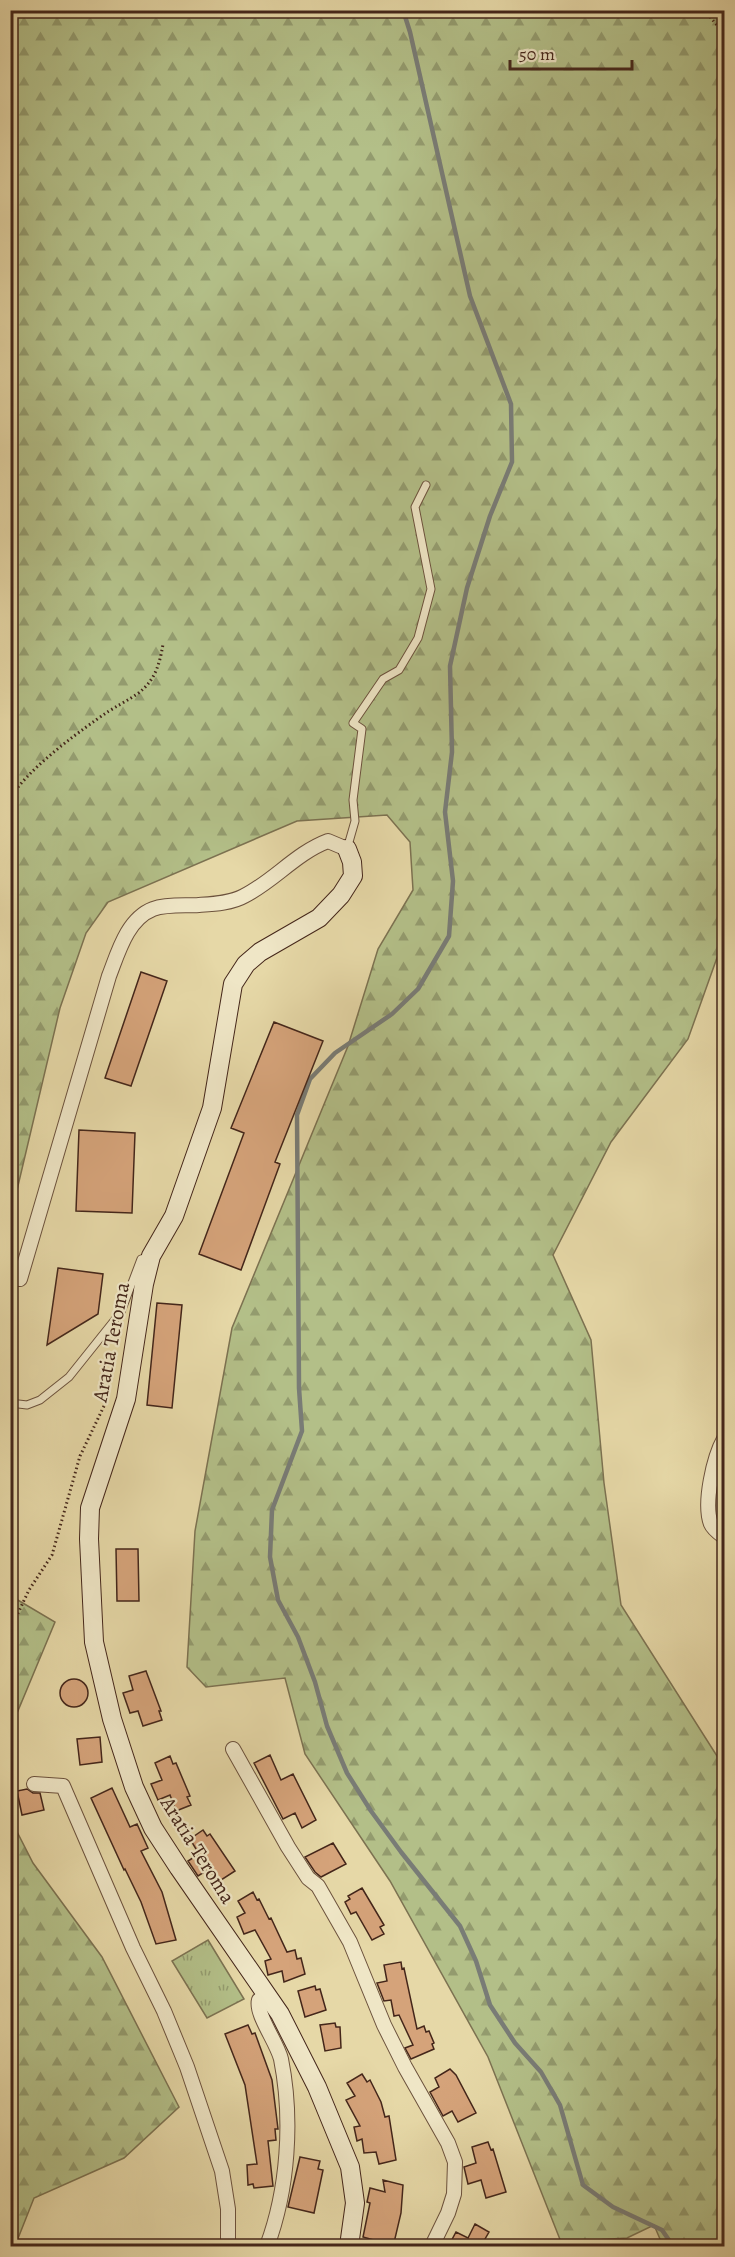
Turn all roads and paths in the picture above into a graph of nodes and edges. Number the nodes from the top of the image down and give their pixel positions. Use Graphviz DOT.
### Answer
graph roads {
  1 [pos="704,10"];
  2 [pos="724,33"];
  3 [pos="426,485"];
  4 [pos="10,567"];
  5 [pos="10,580"];
  6 [pos="163,644"];
  7 [pos="10,798"];
  8 [pos="347,849"];
  9 [pos="151,1256"];
  10 [pos="20,1279"];
  11 [pos="10,1404"];
  12 [pos="105,1404"];
  13 [pos="724,1439"];
  14 [pos="724,1537"];
  15 [pos="10,1630"];
  16 [pos="233,1749"];
  17 [pos="34,1784"];
  18 [pos="267,1994"];
  19 [pos="228,2247"];
  20 [pos="267,2247"];
  21 [pos="350,2247"];
  22 [pos="432,2247"];
  1 -- 2 [label="path"];
  3 -- 8 [label="lane, Aratia Teroma"];
  4 -- 5 [label="lane"];
  6 -- 7 [label="path"];
  8 -- 9 [label="main road, Aratia Teroma"];
  8 -- 10 [label="street"];
  9 -- 11 [label="lane"];
  9 -- 18 [label="main road, Aratia Teroma"];
  12 -- 15 [label="path"];
  13 -- 14 [label="street"];
  16 -- 22 [label="street"];
  17 -- 19 [label="street"];
  18 -- 20 [label="street"];
  18 -- 21 [label="main road, Aratia Teroma"];
}
